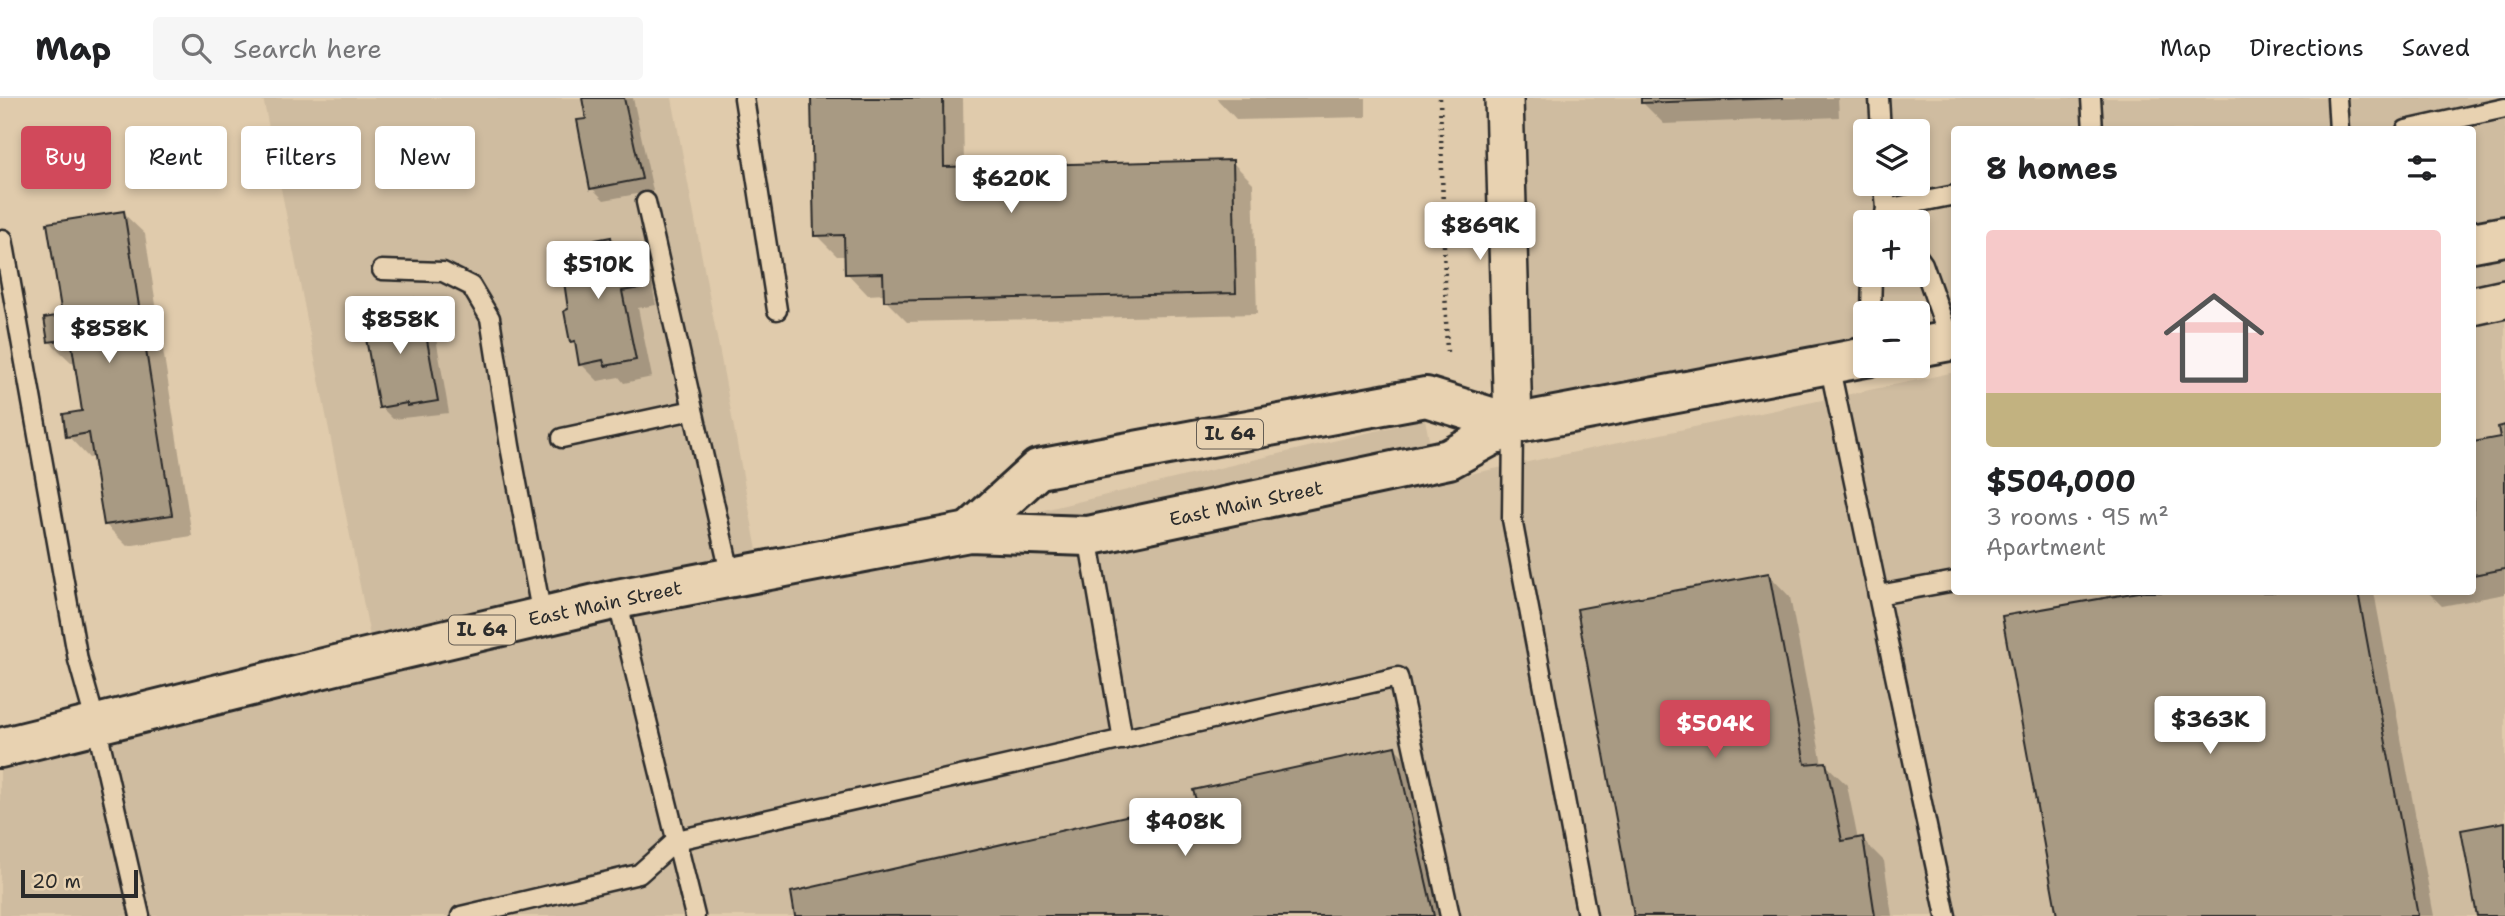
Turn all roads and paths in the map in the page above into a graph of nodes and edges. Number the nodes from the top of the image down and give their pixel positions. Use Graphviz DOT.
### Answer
graph roads {
  1 [pos="744,98"];
  2 [pos="1440,98"];
  3 [pos="1504,98"];
  4 [pos="1878,98"];
  5 [pos="2091,98"];
  6 [pos="2337,98"];
  7 [pos="2505,108"];
  8 [pos="1880,119"];
  9 [pos="2094,126"];
  10 [pos="2339,126"];
  11 [pos="2424,126"];
  12 [pos="1951,196"];
  13 [pos="646,202"];
  14 [pos="1911,210"];
  15 [pos="2505,236"];
  16 [pos="3,239"];
  17 [pos="2476,241"];
  18 [pos="382,270"];
  19 [pos="1928,287"];
  20 [pos="2505,299"];
  21 [pos="2476,305"];
  22 [pos="777,310"];
  23 [pos="1941,342"];
  24 [pos="1447,355"];
  25 [pos="1847,360"];
  26 [pos="693,410"];
  27 [pos="1513,424"];
  28 [pos="562,438"];
  29 [pos="969,532"];
  30 [pos="1088,536"];
  31 [pos="731,577"];
  32 [pos="1951,582"];
  33 [pos="1878,595"];
  34 [pos="617,599"];
  35 [pos="542,616"];
  36 [pos="96,724"];
  37 [pos="1123,740"];
  38 [pos="0,748"];
  39 [pos="677,840"];
  40 [pos="140,916"];
  41 [pos="461,916"];
  42 [pos="695,916"];
  43 [pos="1450,916"];
  44 [pos="1587,916"];
  45 [pos="1946,916"];
  1 -- 22 [label="lane"];
  2 -- 24 [label="path"];
  3 -- 27 [label="street"];
  4 -- 8 [label="lane"];
  5 -- 9 [label="lane"];
  6 -- 10 [label="lane"];
  7 -- 11 [label="lane"];
  12 -- 14 [label="lane"];
  13 -- 26 [label="lane"];
  15 -- 17 [label="main road"];
  16 -- 36 [label="lane"];
  18 -- 35 [label="lane"];
  19 -- 23 [label="lane"];
  20 -- 21 [label="street"];
  25 -- 27 [label="main road, East Main Street / IL 64"];
  25 -- 33 [label="lane"];
  26 -- 28 [label="lane"];
  26 -- 31 [label="lane"];
  27 -- 29 [label="main road, East Main Street / IL 64"];
  27 -- 30 [label="main road, East Main Street / IL 64"];
  27 -- 44 [label="lane"];
  29 -- 30 [label="main road, East Main Street / IL 64"];
  29 -- 31 [label="main road, East Main Street / IL 64"];
  30 -- 37 [label="lane"];
  31 -- 34 [label="main road, East Main Street / IL 64"];
  32 -- 33 [label="lane"];
  33 -- 45 [label="lane"];
  34 -- 35 [label="main road, East Main Street / IL 64"];
  34 -- 39 [label="lane"];
  35 -- 36 [label="main road, East Main Street / IL 64"];
  36 -- 38 [label="main road, East Main Street / IL 64"];
  36 -- 40 [label="lane"];
  37 -- 39 [label="lane"];
  37 -- 43 [label="lane"];
  39 -- 41 [label="lane"];
  39 -- 42 [label="lane"];
}
